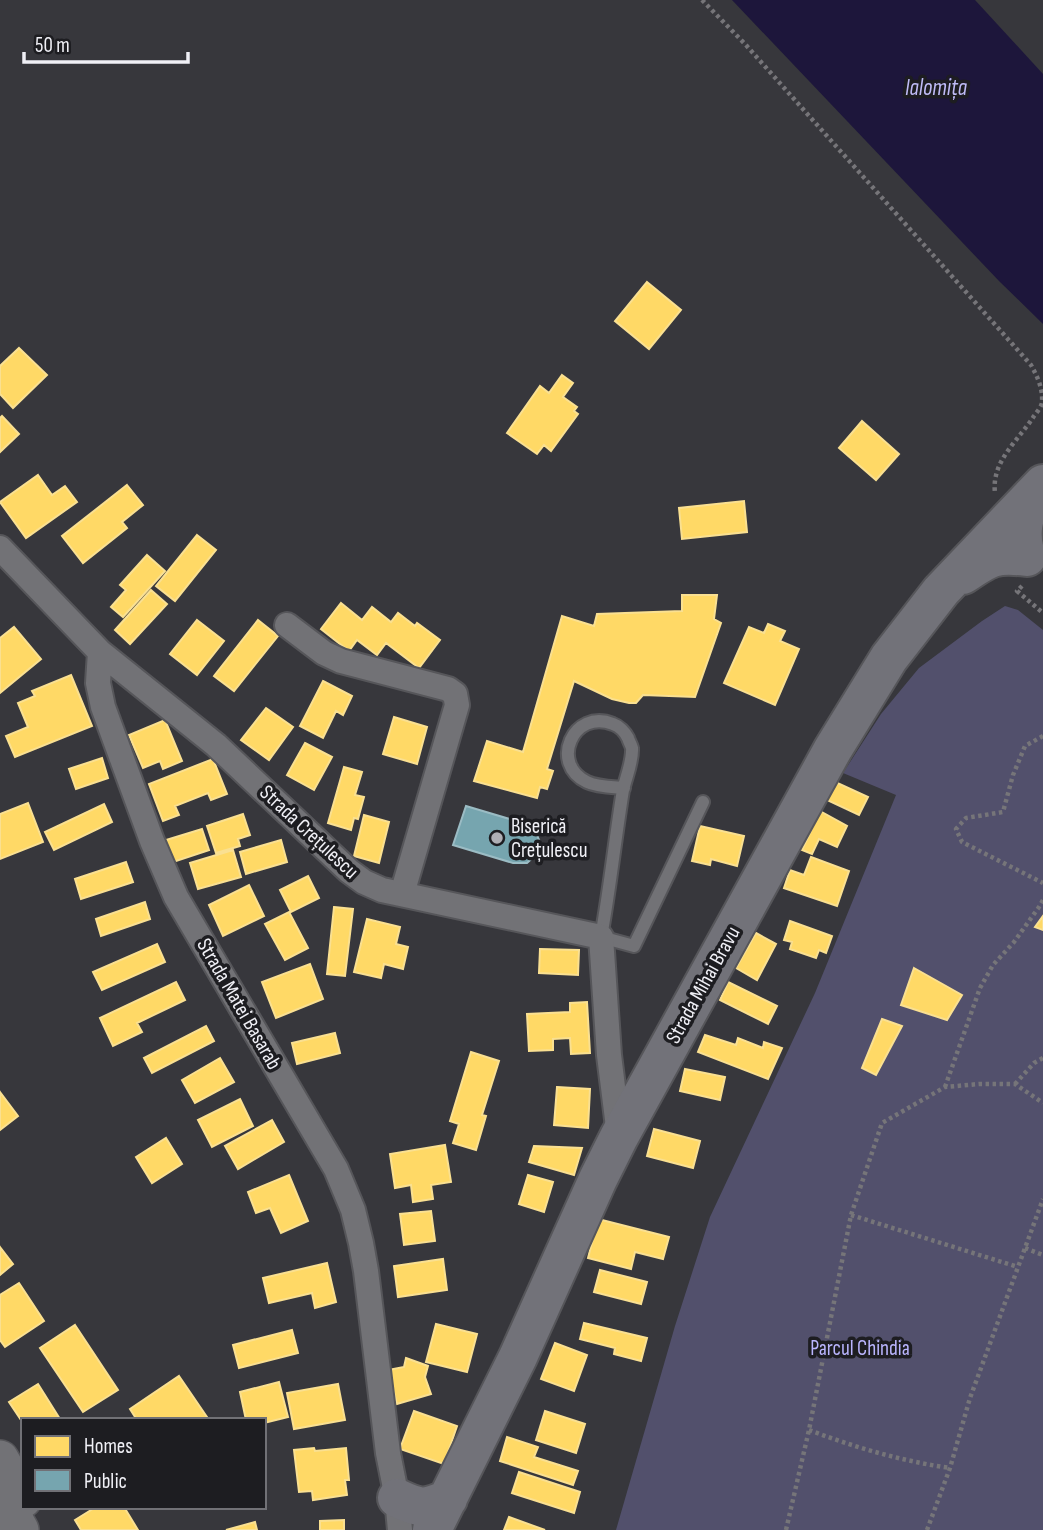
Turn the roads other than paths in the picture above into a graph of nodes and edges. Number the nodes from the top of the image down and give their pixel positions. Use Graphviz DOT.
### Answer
graph roads {
  1 [pos="1039,488"];
  2 [pos="999,528"];
  3 [pos="0,548"];
  4 [pos="1036,567"];
  5 [pos="941,591"];
  6 [pos="287,625"];
  7 [pos="100,652"];
  8 [pos="624,788"];
  9 [pos="703,802"];
  10 [pos="402,894"];
  11 [pos="601,937"];
  12 [pos="619,1137"];
  13 [pos="0,1459"];
  14 [pos="0,1494"];
  15 [pos="21,1496"];
  16 [pos="29,1509"];
  17 [pos="399,1514"];
  18 [pos="440,1514"];
  19 [pos="20,1530"];
  20 [pos="41,1530"];
  21 [pos="420,1530"];
  1 -- 2 [label="main road, Strada Mihai Bravu"];
  1 -- 4 [label="main road"];
  2 -- 4 [label="main road"];
  2 -- 5 [label="main road, Strada Mihai Bravu"];
  3 -- 7 [label="street"];
  4 -- 5 [label="main road"];
  5 -- 12 [label="main road, Strada Mihai Bravu"];
  6 -- 10 [label="street"];
  7 -- 10 [label="street, Strada Crețulescu"];
  7 -- 17 [label="street, Strada Matei Basarab"];
  8 -- 8 [label="lane"];
  8 -- 11 [label="lane"];
  9 -- 11 [label="lane, Strada Crețulescu"];
  10 -- 11 [label="street, Strada Crețulescu"];
  11 -- 12 [label="street"];
  12 -- 18 [label="main road, Strada Mihai Bravu"];
  13 -- 15 [label="main road"];
  14 -- 19 [label="main road"];
  16 -- 20 [label="main road"];
  17 -- 18 [label="main road"];
  17 -- 21 [label="street, Strada Matei Basarab"];
}
